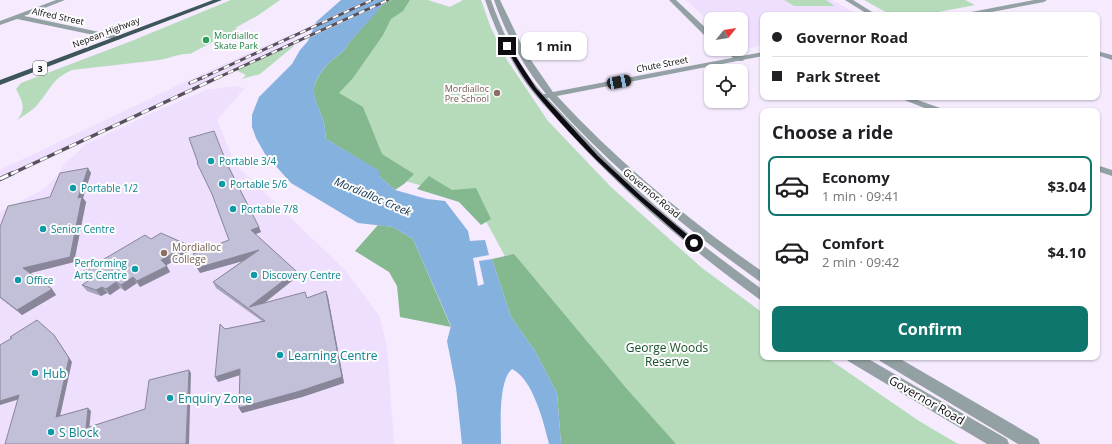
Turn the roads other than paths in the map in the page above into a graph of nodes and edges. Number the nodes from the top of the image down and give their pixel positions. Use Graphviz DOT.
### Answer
graph roads {
  1 [pos="62,0"];
  2 [pos="219,0"];
  3 [pos="488,0"];
  4 [pos="497,0"];
  5 [pos="672,0"];
  6 [pos="848,0"];
  7 [pos="1044,0"];
  8 [pos="869,12"];
  9 [pos="982,12"];
  10 [pos="18,17"];
  11 [pos="0,23"];
  12 [pos="704,30"];
  13 [pos="118,38"];
  14 [pos="1100,54"];
  15 [pos="760,55"];
  16 [pos="736,56"];
  17 [pos="1112,58"];
  18 [pos="740,59"];
  19 [pos="0,83"];
  20 [pos="547,96"];
  21 [pos="909,100"];
  22 [pos="932,108"];
  23 [pos="1100,169"];
  24 [pos="1112,173"];
  25 [pos="760,276"];
  26 [pos="760,294"];
  27 [pos="858,360"];
  28 [pos="890,360"];
  29 [pos="1001,444"];
  30 [pos="1032,444"];
  1 -- 10 [label="street"];
  2 -- 13 [label="highway, Nepean Highway / 3"];
  3 -- 20 [label="street"];
  4 -- 20 [label="street"];
  5 -- 12 [label="street"];
  6 -- 8 [label="street"];
  7 -- 9 [label="street"];
  10 -- 11 [label="street"];
  10 -- 13 [label="street, Alfred Street"];
  13 -- 19 [label="highway, Nepean Highway / 3"];
  14 -- 17 [label="street"];
  15 -- 18 [label="street, Chute Street"];
  16 -- 18 [label="street"];
  18 -- 20 [label="street, Chute Street"];
  20 -- 25 [label="street, Governor Road"];
  20 -- 26 [label="street, Governor Road"];
  21 -- 22 [label="street"];
  23 -- 24 [label="street"];
  27 -- 29 [label="street, Governor Road"];
  28 -- 30 [label="street, Governor Road"];
}
